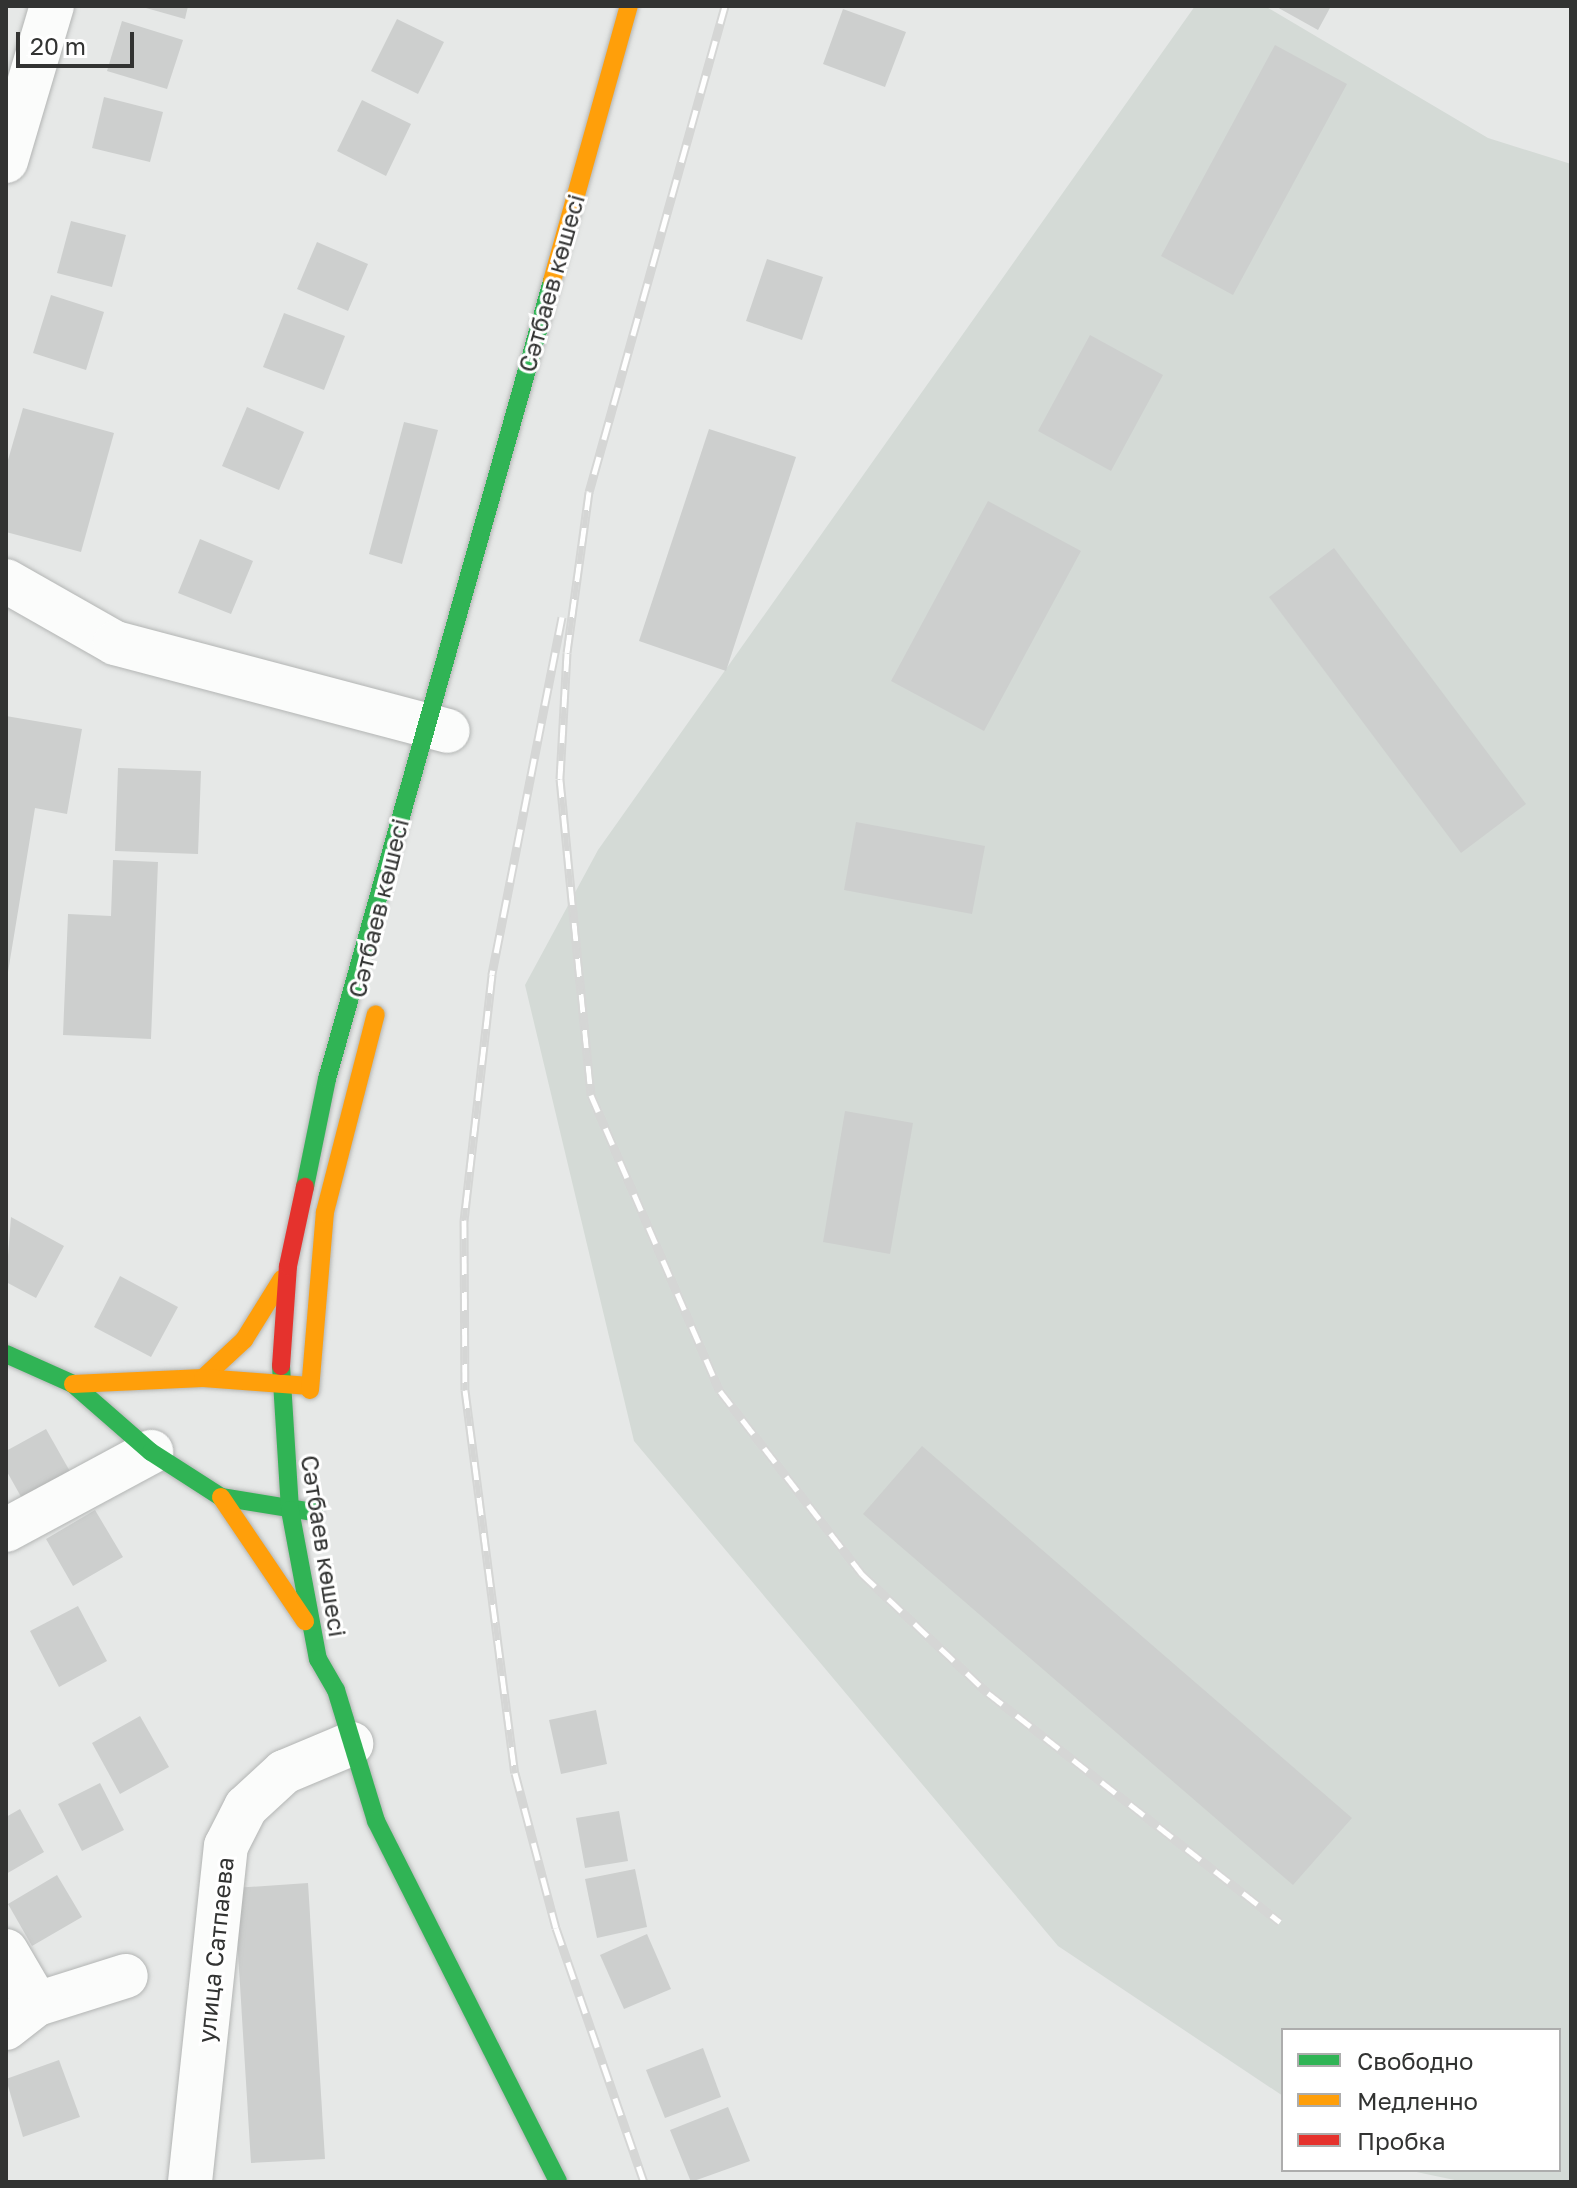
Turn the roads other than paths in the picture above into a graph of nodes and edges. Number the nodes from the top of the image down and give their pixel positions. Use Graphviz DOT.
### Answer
graph roads {
  1 [pos="52,6"];
  2 [pos="629,6"];
  3 [pos="6,161"];
  4 [pos="6,581"];
  5 [pos="442,729"];
  6 [pos="383,986"];
  7 [pos="288,1266"];
  8 [pos="6,1354"];
  9 [pos="203,1378"];
  10 [pos="280,1383"];
  11 [pos="73,1384"];
  12 [pos="310,1386"];
  13 [pos="311,1418"];
  14 [pos="151,1452"];
  15 [pos="221,1497"];
  16 [pos="290,1510"];
  17 [pos="315,1512"];
  18 [pos="6,1530"];
  19 [pos="309,1626"];
  20 [pos="341,1655"];
  21 [pos="336,1690"];
  22 [pos="351,1744"];
  23 [pos="6,1951"];
  24 [pos="126,1976"];
  25 [pos="22,2016"];
  26 [pos="190,2182"];
  27 [pos="558,2182"];
  1 -- 3 [label="street"];
  2 -- 5 [label="main road, Сәтбаев көшесі"];
  4 -- 5 [label="street"];
  5 -- 7 [label="main road, Сәтбаев көшесі"];
  6 -- 12 [label="main road, Сәтбаев көшесі"];
  7 -- 9 [label="main road"];
  7 -- 10 [label="main road, Сәтбаев көшесі"];
  8 -- 11 [label="main road"];
  9 -- 10 [label="main road"];
  9 -- 11 [label="main road"];
  10 -- 12 [label="main road"];
  10 -- 16 [label="main road, Сәтбаев көшесі"];
  11 -- 14 [label="main road"];
  12 -- 13 [label="main road, Сәтбаев көшесі"];
  14 -- 15 [label="main road"];
  14 -- 18 [label="street"];
  15 -- 16 [label="main road"];
  15 -- 19 [label="main road"];
  16 -- 17 [label="main road"];
  16 -- 19 [label="main road, Сәтбаев көшесі"];
  19 -- 21 [label="main road, Сәтбаев көшесі"];
  20 -- 21 [label="main road, Сәтбаев көшесі"];
  21 -- 22 [label="main road"];
  22 -- 26 [label="street, улица Сатпаева"];
  22 -- 27 [label="main road"];
  23 -- 25 [label="street"];
  24 -- 25 [label="street"];
}
